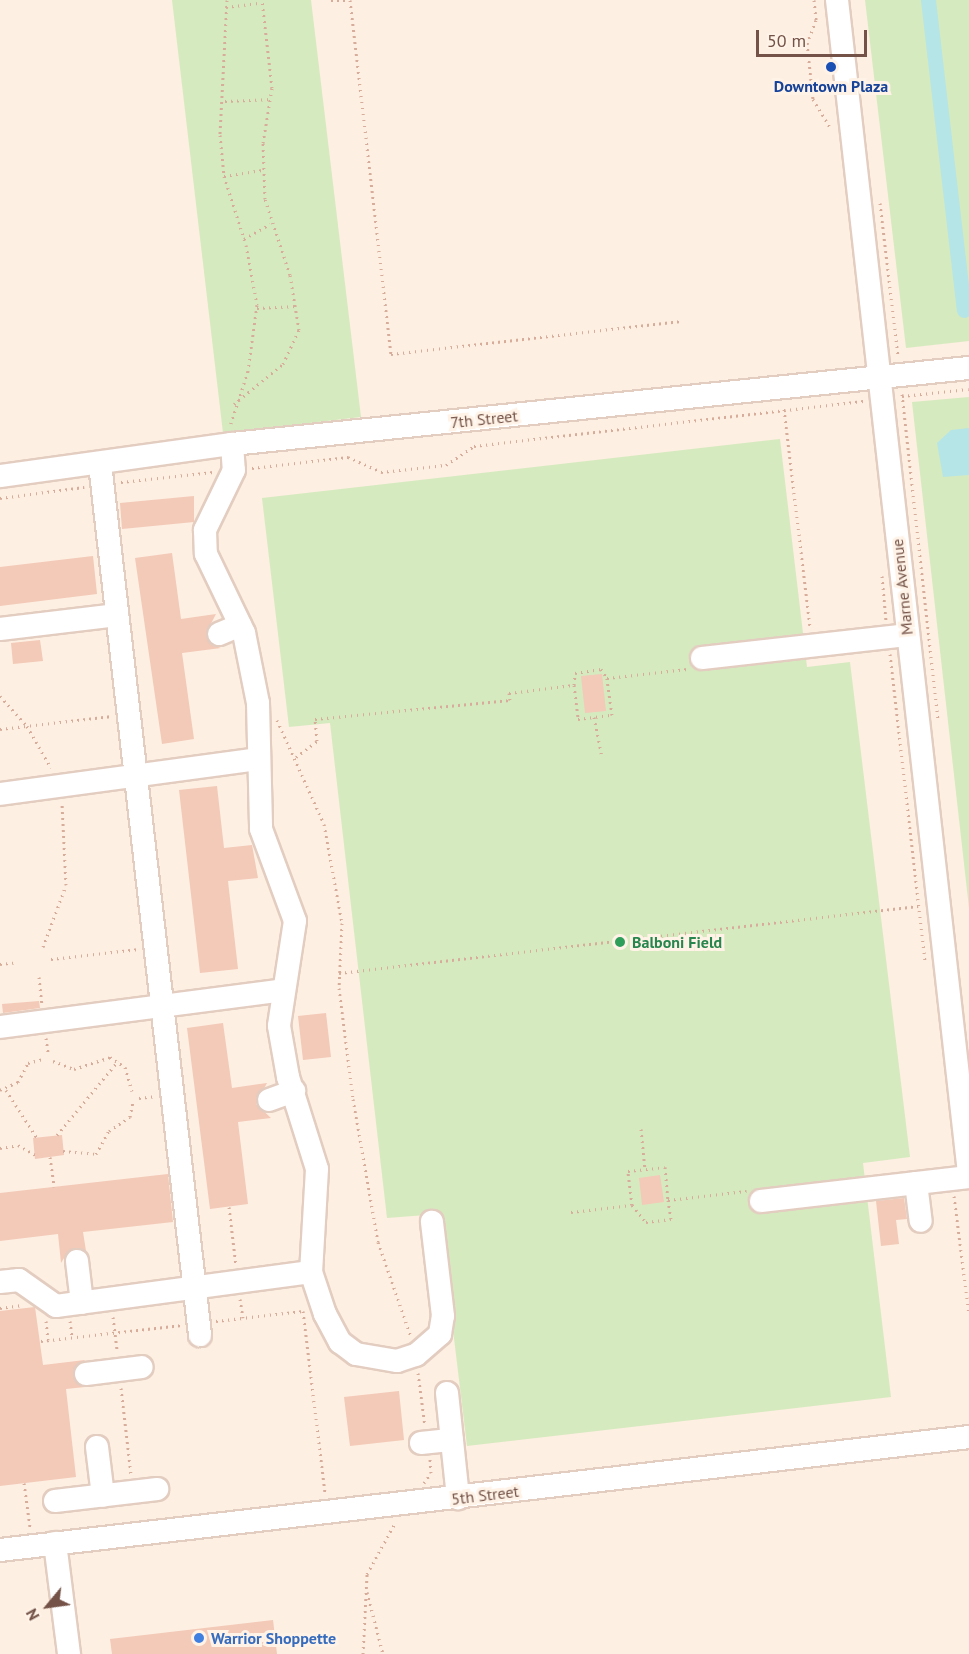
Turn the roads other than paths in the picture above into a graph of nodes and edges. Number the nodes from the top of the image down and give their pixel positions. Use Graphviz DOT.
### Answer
graph roads {
  1 [pos="837,0"];
  2 [pos="969,368"];
  3 [pos="892,388"];
  4 [pos="232,444"];
  5 [pos="101,474"];
  6 [pos="0,476"];
  7 [pos="117,615"];
  8 [pos="240,625"];
  9 [pos="0,629"];
  10 [pos="219,634"];
  11 [pos="907,634"];
  12 [pos="696,666"];
  13 [pos="258,759"];
  14 [pos="136,779"];
  15 [pos="0,794"];
  16 [pos="284,990"];
  17 [pos="163,1009"];
  18 [pos="0,1027"];
  19 [pos="294,1091"];
  20 [pos="269,1100"];
  21 [pos="969,1175"];
  22 [pos="916,1183"];
  23 [pos="755,1196"];
  24 [pos="921,1221"];
  25 [pos="432,1222"];
  26 [pos="77,1261"];
  27 [pos="311,1272"];
  28 [pos="0,1282"];
  29 [pos="195,1290"];
  30 [pos="82,1303"];
  31 [pos="200,1329"];
  32 [pos="142,1367"];
  33 [pos="86,1374"];
  34 [pos="447,1393"];
  35 [pos="969,1437"];
  36 [pos="452,1440"];
  37 [pos="424,1443"];
  38 [pos="97,1447"];
  39 [pos="157,1489"];
  40 [pos="103,1496"];
  41 [pos="458,1498"];
  42 [pos="55,1501"];
  43 [pos="55,1544"];
  44 [pos="0,1550"];
  45 [pos="69,1654"];
  1 -- 3 [label="street, Marne Avenue"];
  2 -- 3 [label="street, 7th Street"];
  3 -- 4 [label="street, 7th Street"];
  3 -- 11 [label="street, Marne Avenue"];
  4 -- 5 [label="street, 7th Street"];
  4 -- 8 [label="street"];
  5 -- 6 [label="street, 7th Street"];
  5 -- 7 [label="street"];
  7 -- 9 [label="street"];
  7 -- 14 [label="street"];
  8 -- 10 [label="street"];
  8 -- 13 [label="street"];
  11 -- 12 [label="street"];
  11 -- 21 [label="street, Marne Avenue"];
  13 -- 14 [label="street"];
  13 -- 16 [label="street"];
  14 -- 15 [label="street"];
  14 -- 17 [label="street"];
  16 -- 17 [label="street"];
  16 -- 19 [label="street"];
  17 -- 18 [label="street"];
  17 -- 29 [label="street"];
  19 -- 20 [label="street"];
  19 -- 27 [label="street"];
  21 -- 22 [label="street"];
  22 -- 23 [label="street"];
  22 -- 24 [label="street"];
  25 -- 27 [label="street"];
  26 -- 30 [label="street"];
  27 -- 29 [label="street"];
  28 -- 30 [label="street"];
  29 -- 30 [label="street"];
  29 -- 31 [label="street"];
  32 -- 33 [label="street"];
  34 -- 36 [label="street"];
  35 -- 41 [label="street, 5th Street"];
  36 -- 37 [label="street"];
  36 -- 41 [label="street"];
  38 -- 40 [label="street"];
  39 -- 40 [label="street"];
  40 -- 42 [label="street"];
  41 -- 43 [label="street, 5th Street"];
  43 -- 44 [label="street, 5th Street"];
  43 -- 45 [label="street"];
}
